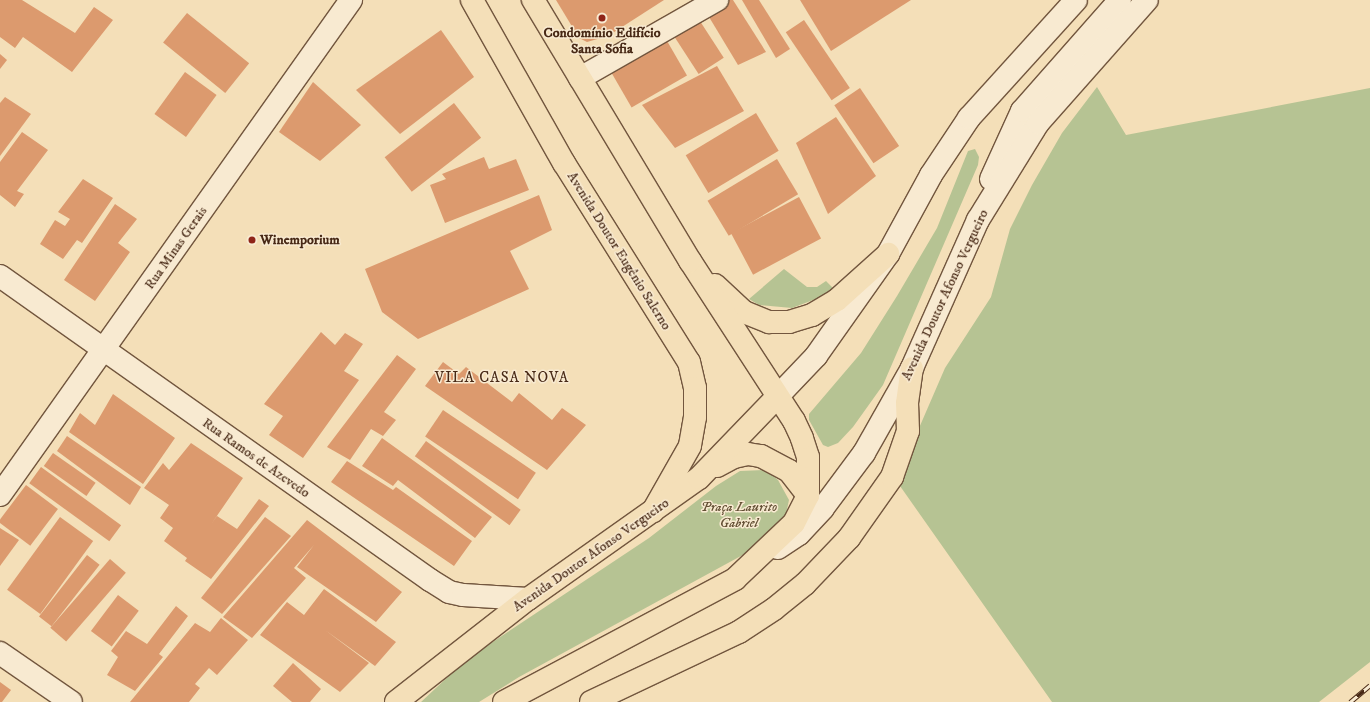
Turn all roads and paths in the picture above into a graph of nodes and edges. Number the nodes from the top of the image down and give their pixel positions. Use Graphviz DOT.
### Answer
graph roads {
  1 [pos="351,0"];
  2 [pos="472,0"];
  3 [pos="533,0"];
  4 [pos="717,0"];
  5 [pos="1076,0"];
  6 [pos="1120,0"];
  7 [pos="1147,0"];
  8 [pos="580,78"];
  9 [pos="978,220"];
  10 [pos="888,254"];
  11 [pos="690,261"];
  12 [pos="0,276"];
  13 [pos="103,350"];
  14 [pos="912,368"];
  15 [pos="777,397"];
  16 [pos="699,478"];
  17 [pos="0,495"];
  18 [pos="808,495"];
  19 [pos="653,511"];
  20 [pos="735,579"];
  21 [pos="528,599"];
  22 [pos="0,653"];
  23 [pos="71,702"];
  24 [pos="396,702"];
  25 [pos="504,702"];
  26 [pos="591,702"];
  1 -- 13 [label="main road, Rua Minas Gerais"];
  2 -- 19 [label="main road, Avenida Doutor Eugênio Salerno"];
  3 -- 8 [label="main road"];
  4 -- 8 [label="main road"];
  5 -- 10 [label="main road, Avenida Doutor Afonso Vergueiro"];
  6 -- 9 [label="main road"];
  7 -- 9 [label="main road, Avenida Doutor Afonso Vergueiro"];
  8 -- 11 [label="main road"];
  9 -- 14 [label="main road, Avenida Doutor Afonso Vergueiro"];
  10 -- 11 [label="main road"];
  10 -- 15 [label="main road, Avenida Doutor Afonso Vergueiro"];
  11 -- 15 [label="main road"];
  12 -- 13 [label="main road, Rua Ramos de Azevedo"];
  13 -- 17 [label="main road, Rua Minas Gerais"];
  13 -- 21 [label="main road, Rua Ramos de Azevedo"];
  14 -- 20 [label="main road, Avenida Doutor Afonso Vergueiro"];
  14 -- 26 [label="main road"];
  15 -- 16 [label="main road, Avenida Doutor Afonso Vergueiro"];
  15 -- 18 [label="main road, Avenida Doutor Afonso Vergueiro"];
  16 -- 18 [label="main road"];
  16 -- 19 [label="main road, Avenida Doutor Afonso Vergueiro"];
  18 -- 20 [label="main road, Avenida Doutor Afonso Vergueiro"];
  19 -- 21 [label="main road, Avenida Doutor Afonso Vergueiro"];
  20 -- 25 [label="main road, Avenida Doutor Afonso Vergueiro"];
  21 -- 24 [label="main road, Avenida Doutor Afonso Vergueiro"];
  22 -- 23 [label="main road"];
}
